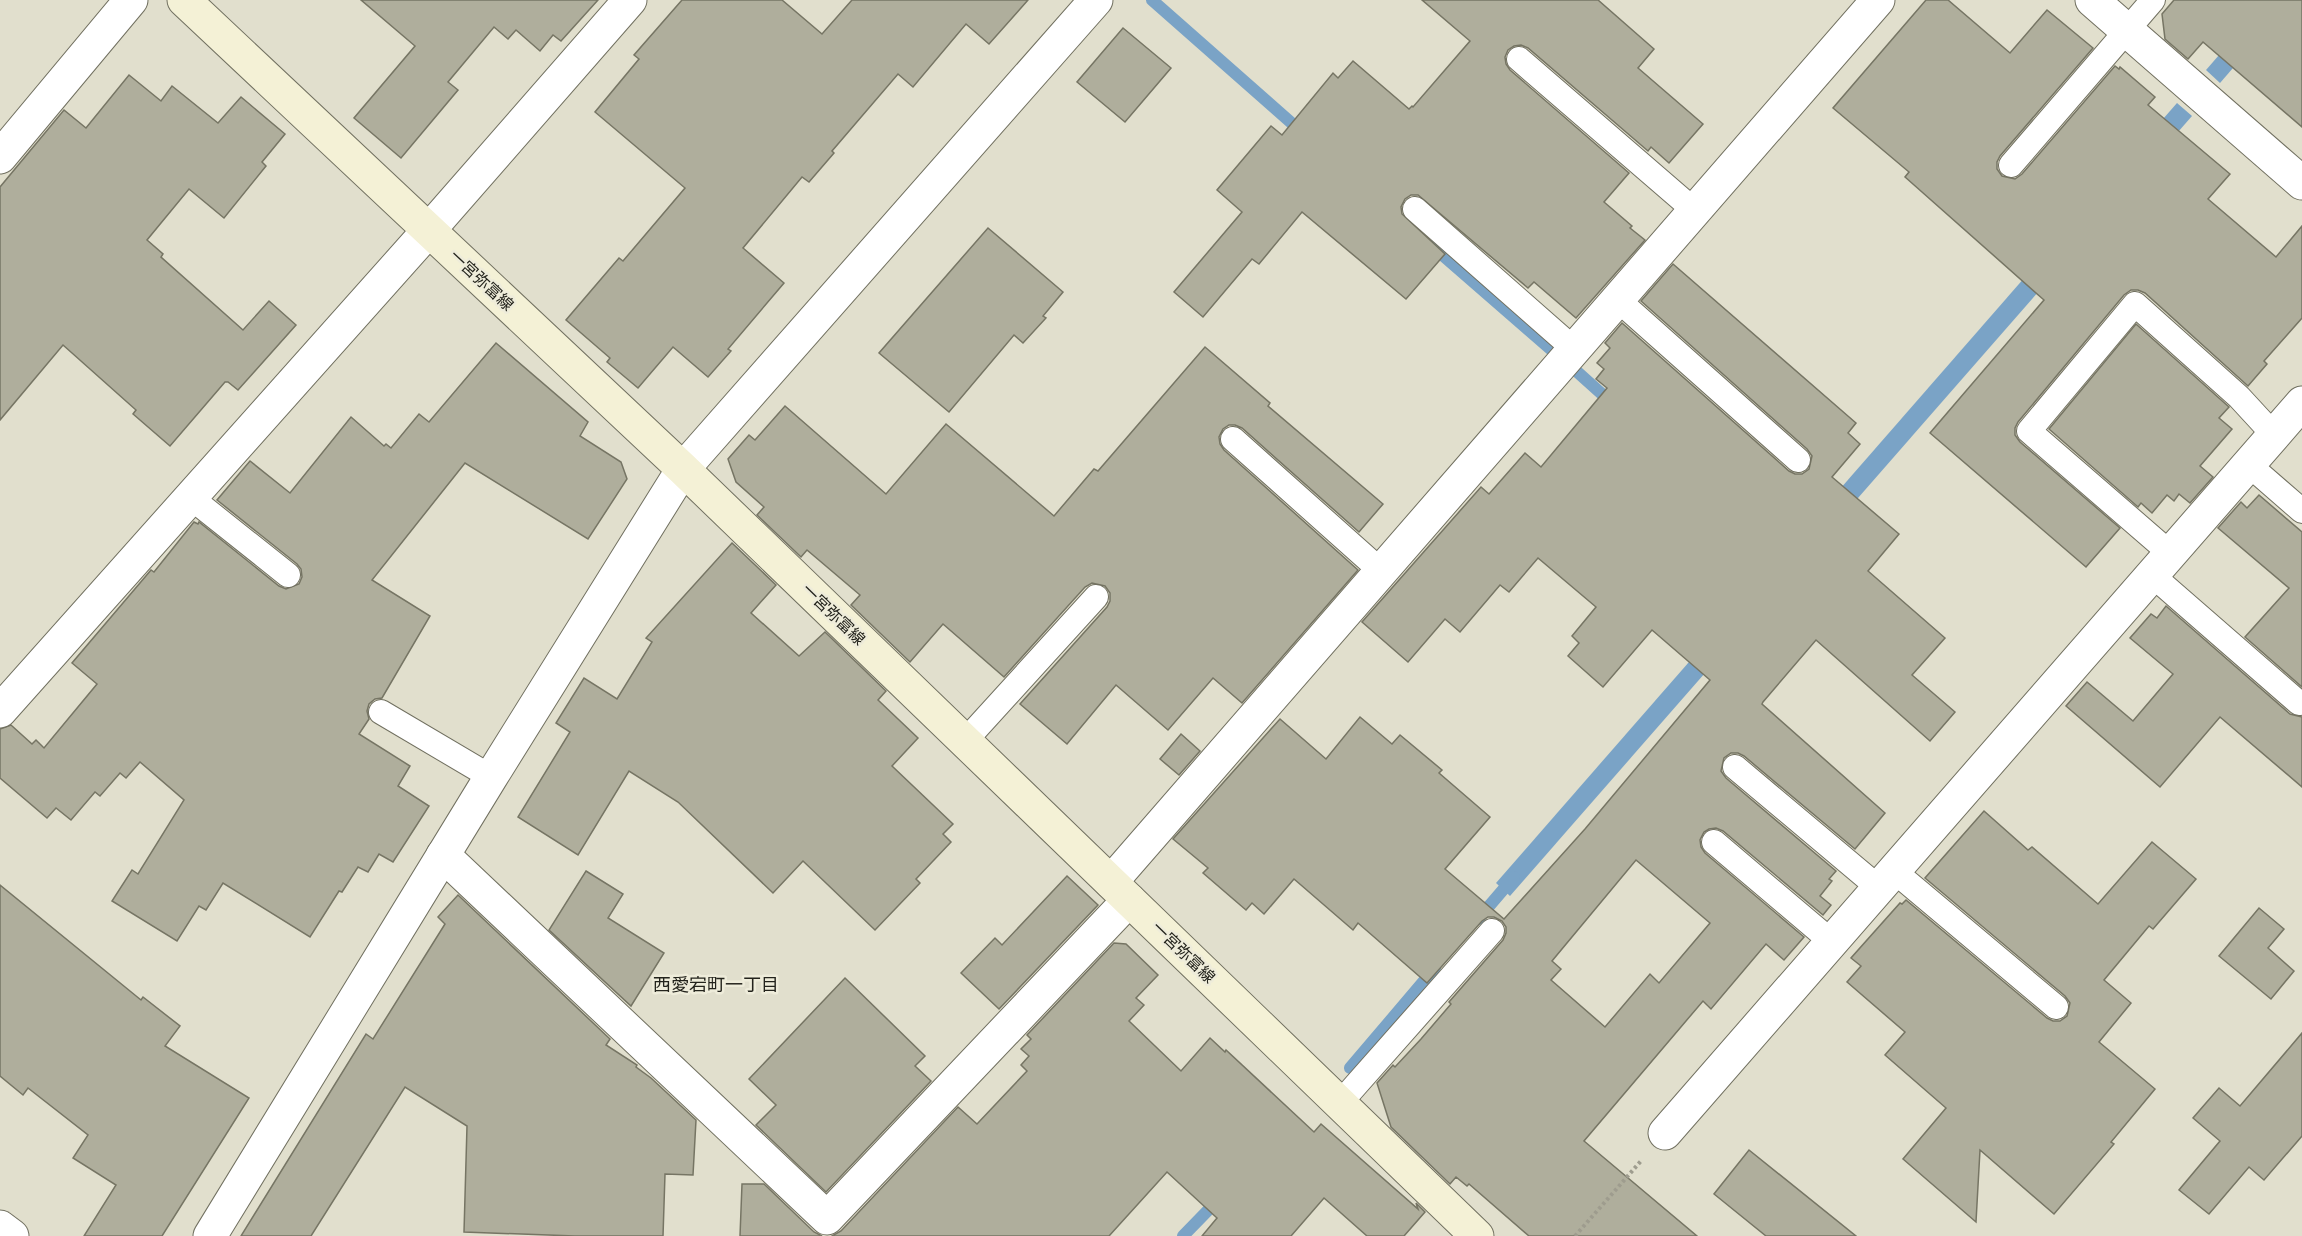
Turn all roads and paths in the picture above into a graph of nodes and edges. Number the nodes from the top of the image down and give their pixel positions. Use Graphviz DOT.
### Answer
graph roads {
  1 [pos="131,0"];
  2 [pos="184,0"];
  3 [pos="630,0"];
  4 [pos="1096,0"];
  5 [pos="1878,0"];
  6 [pos="2092,0"];
  7 [pos="2153,0"];
  8 [pos="2128,31"];
  9 [pos="1519,59"];
  10 [pos="0,156"];
  11 [pos="2011,165"];
  12 [pos="2302,183"];
  13 [pos="1415,209"];
  14 [pos="1695,211"];
  15 [pos="429,230"];
  16 [pos="1617,299"];
  17 [pos="1574,349"];
  18 [pos="2302,403"];
  19 [pos="2274,435"];
  20 [pos="1233,439"];
  21 [pos="1798,460"];
  22 [pos="2248,464"];
  23 [pos="683,469"];
  24 [pos="190,497"];
  25 [pos="2302,511"];
  26 [pos="2162,564"];
  27 [pos="1381,571"];
  28 [pos="288,575"];
  29 [pos="1096,597"];
  30 [pos="2299,703"];
  31 [pos="0,711"];
  32 [pos="381,712"];
  33 [pos="965,741"];
  34 [pos="1735,767"];
  35 [pos="490,777"];
  36 [pos="1714,842"];
  37 [pos="443,855"];
  38 [pos="1886,880"];
  39 [pos="1120,891"];
  40 [pos="1492,931"];
  41 [pos="1832,942"];
  42 [pos="2056,1007"];
  43 [pos="1340,1103"];
  44 [pos="1665,1133"];
  45 [pos="0,1227"];
  46 [pos="826,1227"];
  47 [pos="12,1236"];
  48 [pos="210,1236"];
  49 [pos="1477,1236"];
  50 [pos="1575,1236"];
  1 -- 10 [label="street"];
  2 -- 15 [label="main road, 一宮弥富線"];
  3 -- 15 [label="street"];
  4 -- 23 [label="street"];
  5 -- 14 [label="street"];
  6 -- 8 [label="street"];
  7 -- 8 [label="lane"];
  8 -- 11 [label="lane"];
  8 -- 12 [label="street"];
  9 -- 14 [label="lane"];
  13 -- 17 [label="lane"];
  14 -- 16 [label="street"];
  15 -- 23 [label="main road, 一宮弥富線"];
  15 -- 24 [label="street"];
  16 -- 17 [label="street"];
  16 -- 21 [label="lane"];
  17 -- 27 [label="street"];
  18 -- 19 [label="street"];
  19 -- 22 [label="street"];
  19 -- 26 [label="lane"];
  20 -- 27 [label="lane"];
  22 -- 25 [label="lane"];
  22 -- 26 [label="street"];
  23 -- 33 [label="main road, 一宮弥富線"];
  23 -- 35 [label="street"];
  24 -- 28 [label="lane"];
  24 -- 31 [label="street"];
  26 -- 30 [label="lane"];
  26 -- 38 [label="street"];
  27 -- 39 [label="street"];
  29 -- 33 [label="lane"];
  32 -- 35 [label="lane"];
  33 -- 39 [label="main road, 一宮弥富線"];
  34 -- 38 [label="lane"];
  35 -- 37 [label="street"];
  36 -- 41 [label="lane"];
  37 -- 46 [label="street"];
  37 -- 48 [label="street"];
  38 -- 41 [label="street"];
  38 -- 42 [label="lane"];
  39 -- 43 [label="main road, 一宮弥富線"];
  39 -- 46 [label="street"];
  40 -- 43 [label="lane"];
  41 -- 44 [label="street"];
  43 -- 49 [label="main road, 一宮弥富線"];
  44 -- 50 [label="path"];
  45 -- 47 [label="street"];
}
